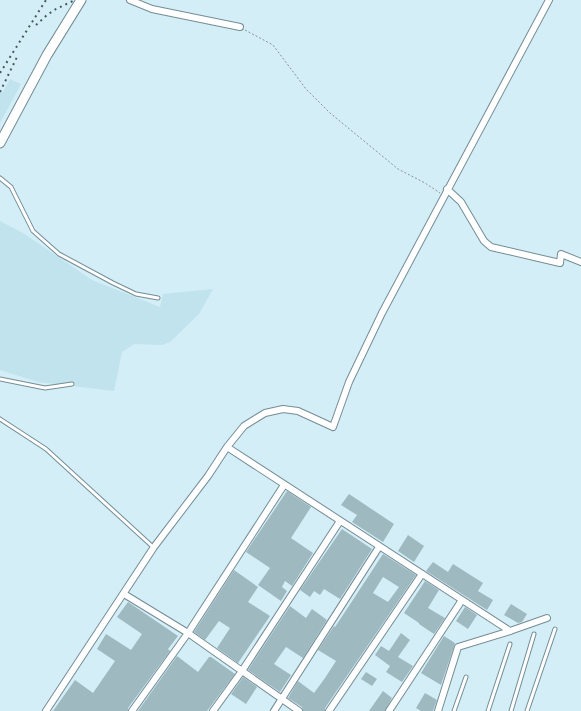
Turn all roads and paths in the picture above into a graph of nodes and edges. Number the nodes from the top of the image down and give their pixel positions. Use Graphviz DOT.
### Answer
graph roads {
  1 [pos="81,0"];
  2 [pos="130,0"];
  3 [pos="549,0"];
  4 [pos="240,28"];
  5 [pos="0,143"];
  6 [pos="0,178"];
  7 [pos="447,188"];
  8 [pos="444,195"];
  9 [pos="581,262"];
  10 [pos="158,298"];
  11 [pos="0,379"];
  12 [pos="72,384"];
  13 [pos="0,419"];
  14 [pos="227,447"];
  15 [pos="284,485"];
  16 [pos="340,521"];
  17 [pos="154,547"];
  18 [pos="380,547"];
  19 [pos="422,574"];
  20 [pos="124,594"];
  21 [pos="462,600"];
  22 [pos="547,618"];
  23 [pos="555,629"];
  24 [pos="510,631"];
  25 [pos="188,633"];
  26 [pos="534,634"];
  27 [pos="510,644"];
  28 [pos="242,671"];
  29 [pos="466,677"];
  30 [pos="282,699"];
  31 [pos="46,711"];
  32 [pos="132,711"];
  33 [pos="213,711"];
  34 [pos="274,711"];
  35 [pos="299,711"];
  36 [pos="329,711"];
  37 [pos="389,711"];
  38 [pos="438,711"];
  39 [pos="454,711"];
  40 [pos="488,711"];
  41 [pos="511,711"];
  42 [pos="527,711"];
  1 -- 5 [label="main road"];
  2 -- 4 [label="street"];
  3 -- 7 [label="street"];
  4 -- 8 [label="path"];
  6 -- 10 [label="lane"];
  7 -- 8 [label="street"];
  7 -- 9 [label="street"];
  8 -- 14 [label="street"];
  11 -- 12 [label="lane"];
  13 -- 17 [label="lane"];
  14 -- 15 [label="street"];
  14 -- 17 [label="street"];
  15 -- 16 [label="street"];
  15 -- 25 [label="street"];
  16 -- 18 [label="street"];
  16 -- 28 [label="street"];
  17 -- 20 [label="street"];
  18 -- 19 [label="street"];
  18 -- 30 [label="street"];
  19 -- 21 [label="street"];
  19 -- 36 [label="street"];
  20 -- 25 [label="street"];
  20 -- 31 [label="street"];
  21 -- 24 [label="street"];
  21 -- 37 [label="street"];
  22 -- 24 [label="street"];
  23 -- 42 [label="lane"];
  24 -- 38 [label="street"];
  25 -- 28 [label="street"];
  25 -- 32 [label="street"];
  26 -- 41 [label="lane"];
  27 -- 40 [label="lane"];
  28 -- 30 [label="street"];
  28 -- 33 [label="street"];
  29 -- 39 [label="lane"];
  30 -- 34 [label="street"];
  30 -- 35 [label="street"];
}
